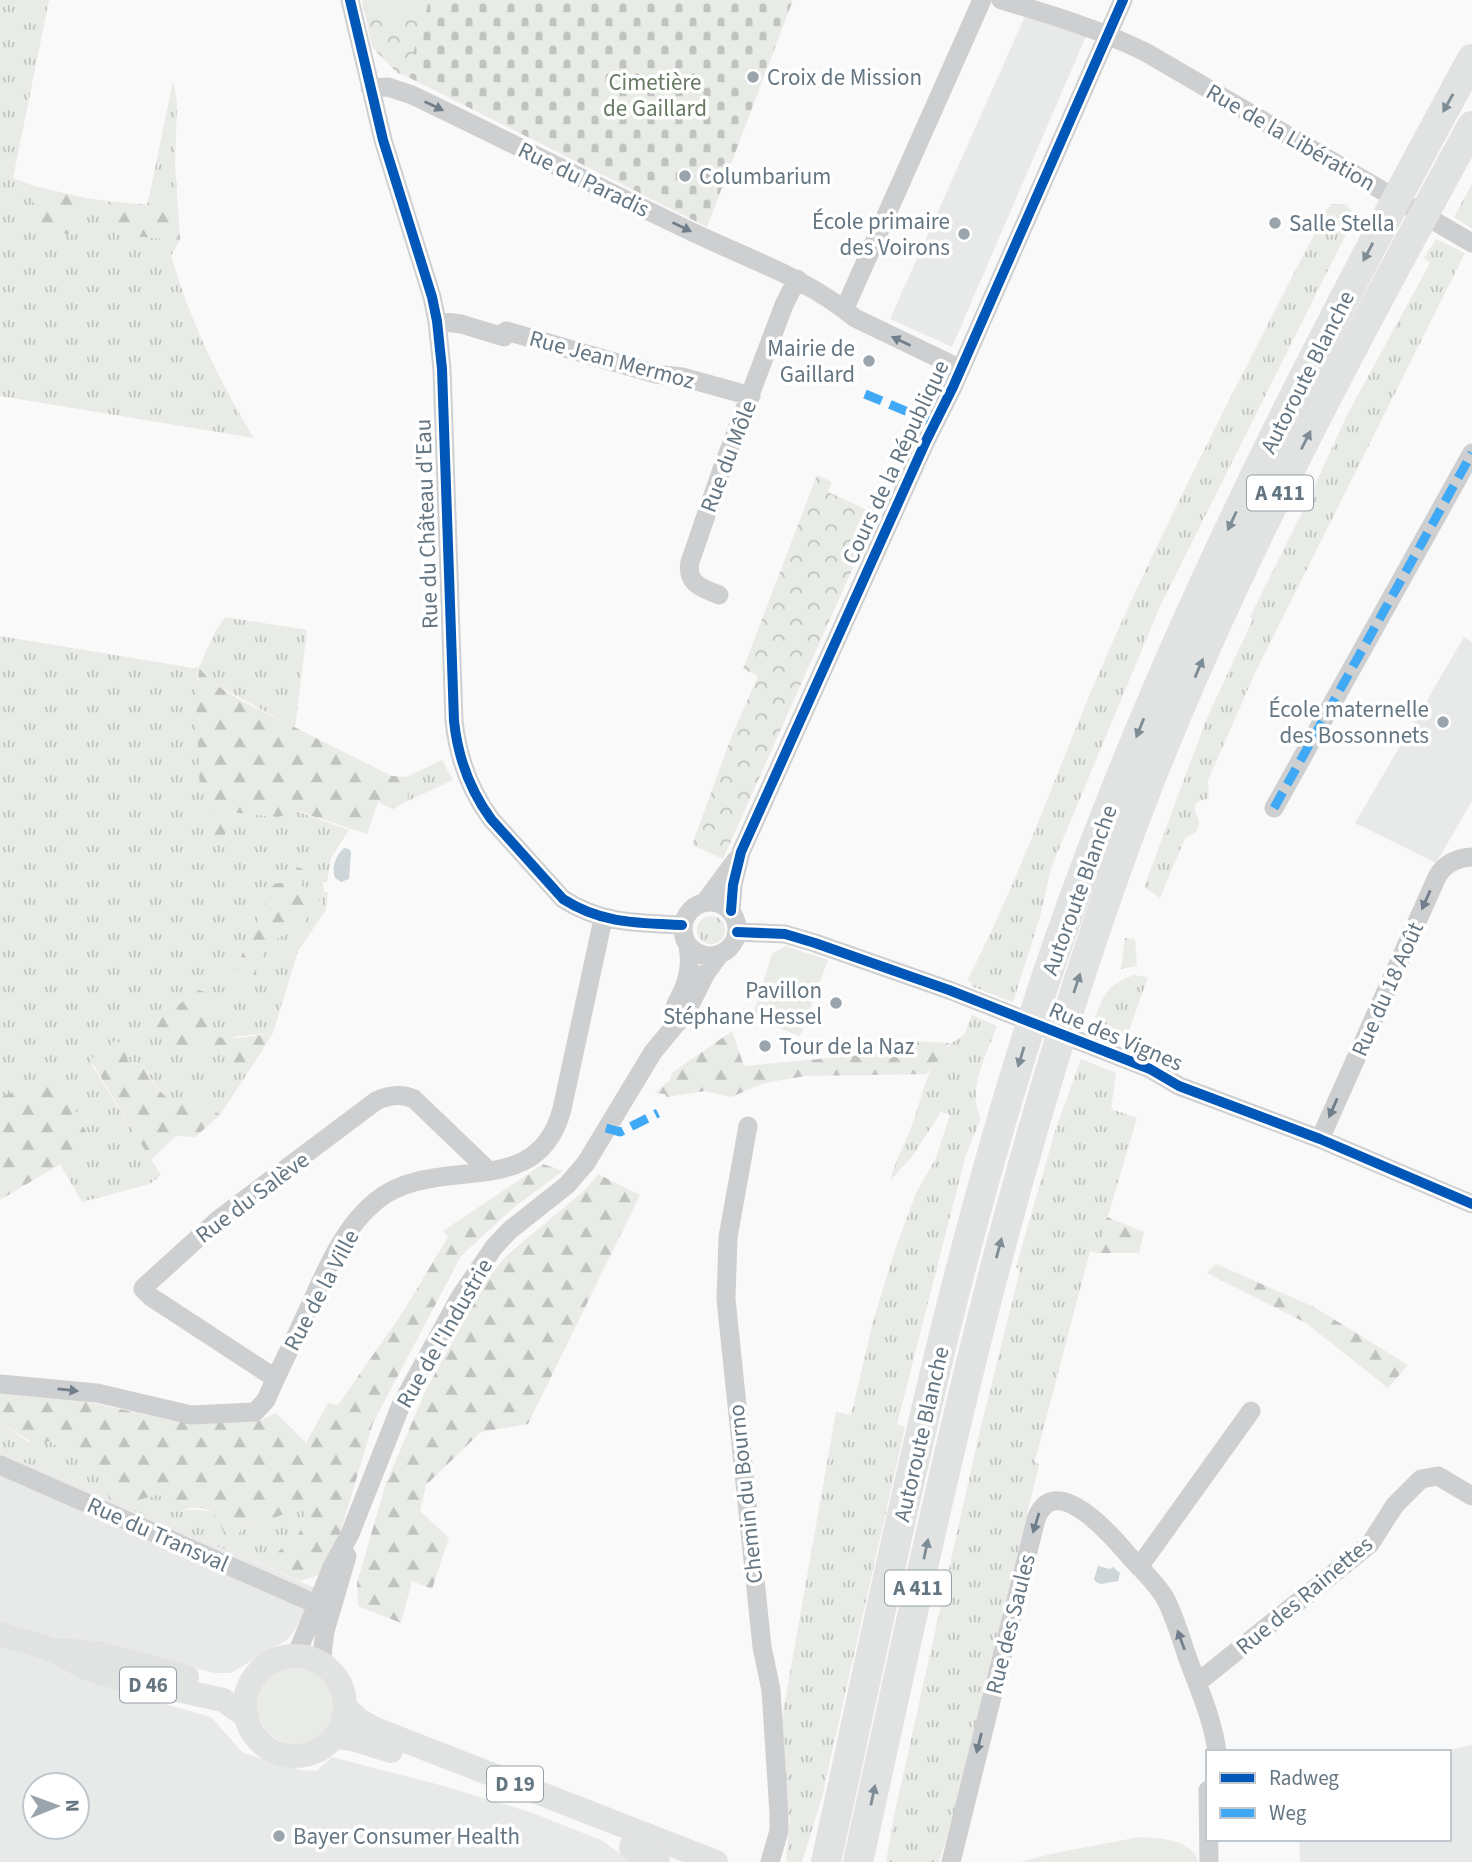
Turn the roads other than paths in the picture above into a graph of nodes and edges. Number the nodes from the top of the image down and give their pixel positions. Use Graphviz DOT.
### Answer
graph roads {
  1 [pos="350,0"];
  2 [pos="982,0"];
  3 [pos="1001,0"];
  4 [pos="1122,0"];
  5 [pos="1109,34"];
  6 [pos="1472,59"];
  7 [pos="370,88"];
  8 [pos="1472,126"];
  9 [pos="1472,243"];
  10 [pos="797,279"];
  11 [pos="845,308"];
  12 [pos="437,321"];
  13 [pos="961,369"];
  14 [pos="751,396"];
  15 [pos="1472,453"];
  16 [pos="719,595"];
  17 [pos="1274,808"];
  18 [pos="741,852"];
  19 [pos="1472,857"];
  20 [pos="705,902"];
  21 [pos="731,911"];
  22 [pos="603,919"];
  23 [pos="682,925"];
  24 [pos="737,932"];
  25 [pos="688,946"];
  26 [pos="720,954"];
  27 [pos="748,1126"];
  28 [pos="606,1128"];
  29 [pos="1320,1139"];
  30 [pos="489,1171"];
  31 [pos="1472,1204"];
  32 [pos="275,1378"];
  33 [pos="0,1384"];
  34 [pos="1251,1411"];
  35 [pos="0,1465"];
  36 [pos="1472,1496"];
  37 [pos="350,1534"];
  38 [pos="1139,1567"];
  39 [pos="316,1604"];
  40 [pos="0,1634"];
  41 [pos="50,1649"];
  42 [pos="296,1656"];
  43 [pos="321,1663"];
  44 [pos="1197,1683"];
  45 [pos="250,1686"];
  46 [pos="345,1708"];
  47 [pos="247,1717"];
  48 [pos="335,1736"];
  49 [pos="1217,1750"];
  50 [pos="1208,1841"];
  51 [pos="644,1855"];
  52 [pos="672,1862"];
  53 [pos="716,1862"];
  54 [pos="770,1862"];
  55 [pos="826,1862"];
  56 [pos="858,1862"];
  57 [pos="951,1862"];
  58 [pos="1209,1862"];
  1 -- 7 [label="street, Rue du Château d'Eau"];
  2 -- 11 [label="street"];
  3 -- 5 [label="street, Rue de la Libération"];
  4 -- 5 [label="street, Cours de la République"];
  5 -- 9 [label="street, Rue de la Libération"];
  5 -- 13 [label="street, Cours de la République"];
  6 -- 55 [label="highway, Autoroute Blanche / A 411, one-way"];
  7 -- 10 [label="street, Rue du Paradis, one-way"];
  7 -- 12 [label="street, Rue du Château d'Eau"];
  56 -- 8 [label="highway, Autoroute Blanche / A 411, one-way"];
  10 -- 11 [label="street"];
  10 -- 14 [label="street, Rue du Môle"];
  13 -- 11 [label="street, one-way"];
  12 -- 14 [label="street, Rue Jean Mermoz"];
  12 -- 22 [label="street, Rue du Château d'Eau"];
  13 -- 18 [label="street, Cours de la République"];
  14 -- 16 [label="street, Rue du Môle"];
  15 -- 17 [label="street"];
  18 -- 20 [label="street, Cours de la République"];
  18 -- 21 [label="street, Cours de la République"];
  19 -- 29 [label="street, Rue du 18 Août, one-way"];
  20 -- 21 [label="street"];
  20 -- 23 [label="street"];
  21 -- 24 [label="street"];
  22 -- 23 [label="street, Rue du Château d'Eau"];
  22 -- 30 [label="street, Rue de la Ville"];
  23 -- 25 [label="street"];
  24 -- 26 [label="street"];
  24 -- 29 [label="street, Rue des Vignes"];
  25 -- 26 [label="street"];
  25 -- 28 [label="street, Rue de l'Industrie"];
  26 -- 28 [label="street, Rue de l'Industrie"];
  27 -- 54 [label="street, Chemin du Bourno"];
  28 -- 37 [label="street, Rue de l'Industrie"];
  29 -- 31 [label="street, Rue des Vignes"];
  30 -- 32 [label="street, Rue de la Ville"];
  30 -- 32 [label="street, Rue du Salève"];
  33 -- 32 [label="street, Rue de la Ville, one-way"];
  34 -- 38 [label="street"];
  35 -- 39 [label="street, Rue du Transval"];
  36 -- 44 [label="street, Rue des Rainettes"];
  37 -- 39 [label="street, Rue de l'Industrie"];
  37 -- 43 [label="street, Rue de l'Industrie"];
  44 -- 38 [label="street, Rue des Saules, one-way"];
  38 -- 57 [label="street, Rue des Saules, one-way"];
  39 -- 42 [label="street, Rue de l'Industrie"];
  40 -- 41 [label="main road, D 46"];
  41 -- 45 [label="main road, D 46"];
  41 -- 47 [label="main road, D 46"];
  42 -- 43 [label="main road"];
  42 -- 45 [label="main road"];
  43 -- 46 [label="main road"];
  44 -- 49 [label="street, Rue des Saules"];
  45 -- 47 [label="main road"];
  46 -- 48 [label="main road"];
  46 -- 53 [label="main road, D 19"];
  47 -- 48 [label="main road"];
  48 -- 51 [label="main road, D 19"];
  50 -- 58 [label="street"];
  51 -- 52 [label="main road, D 19"];
}
